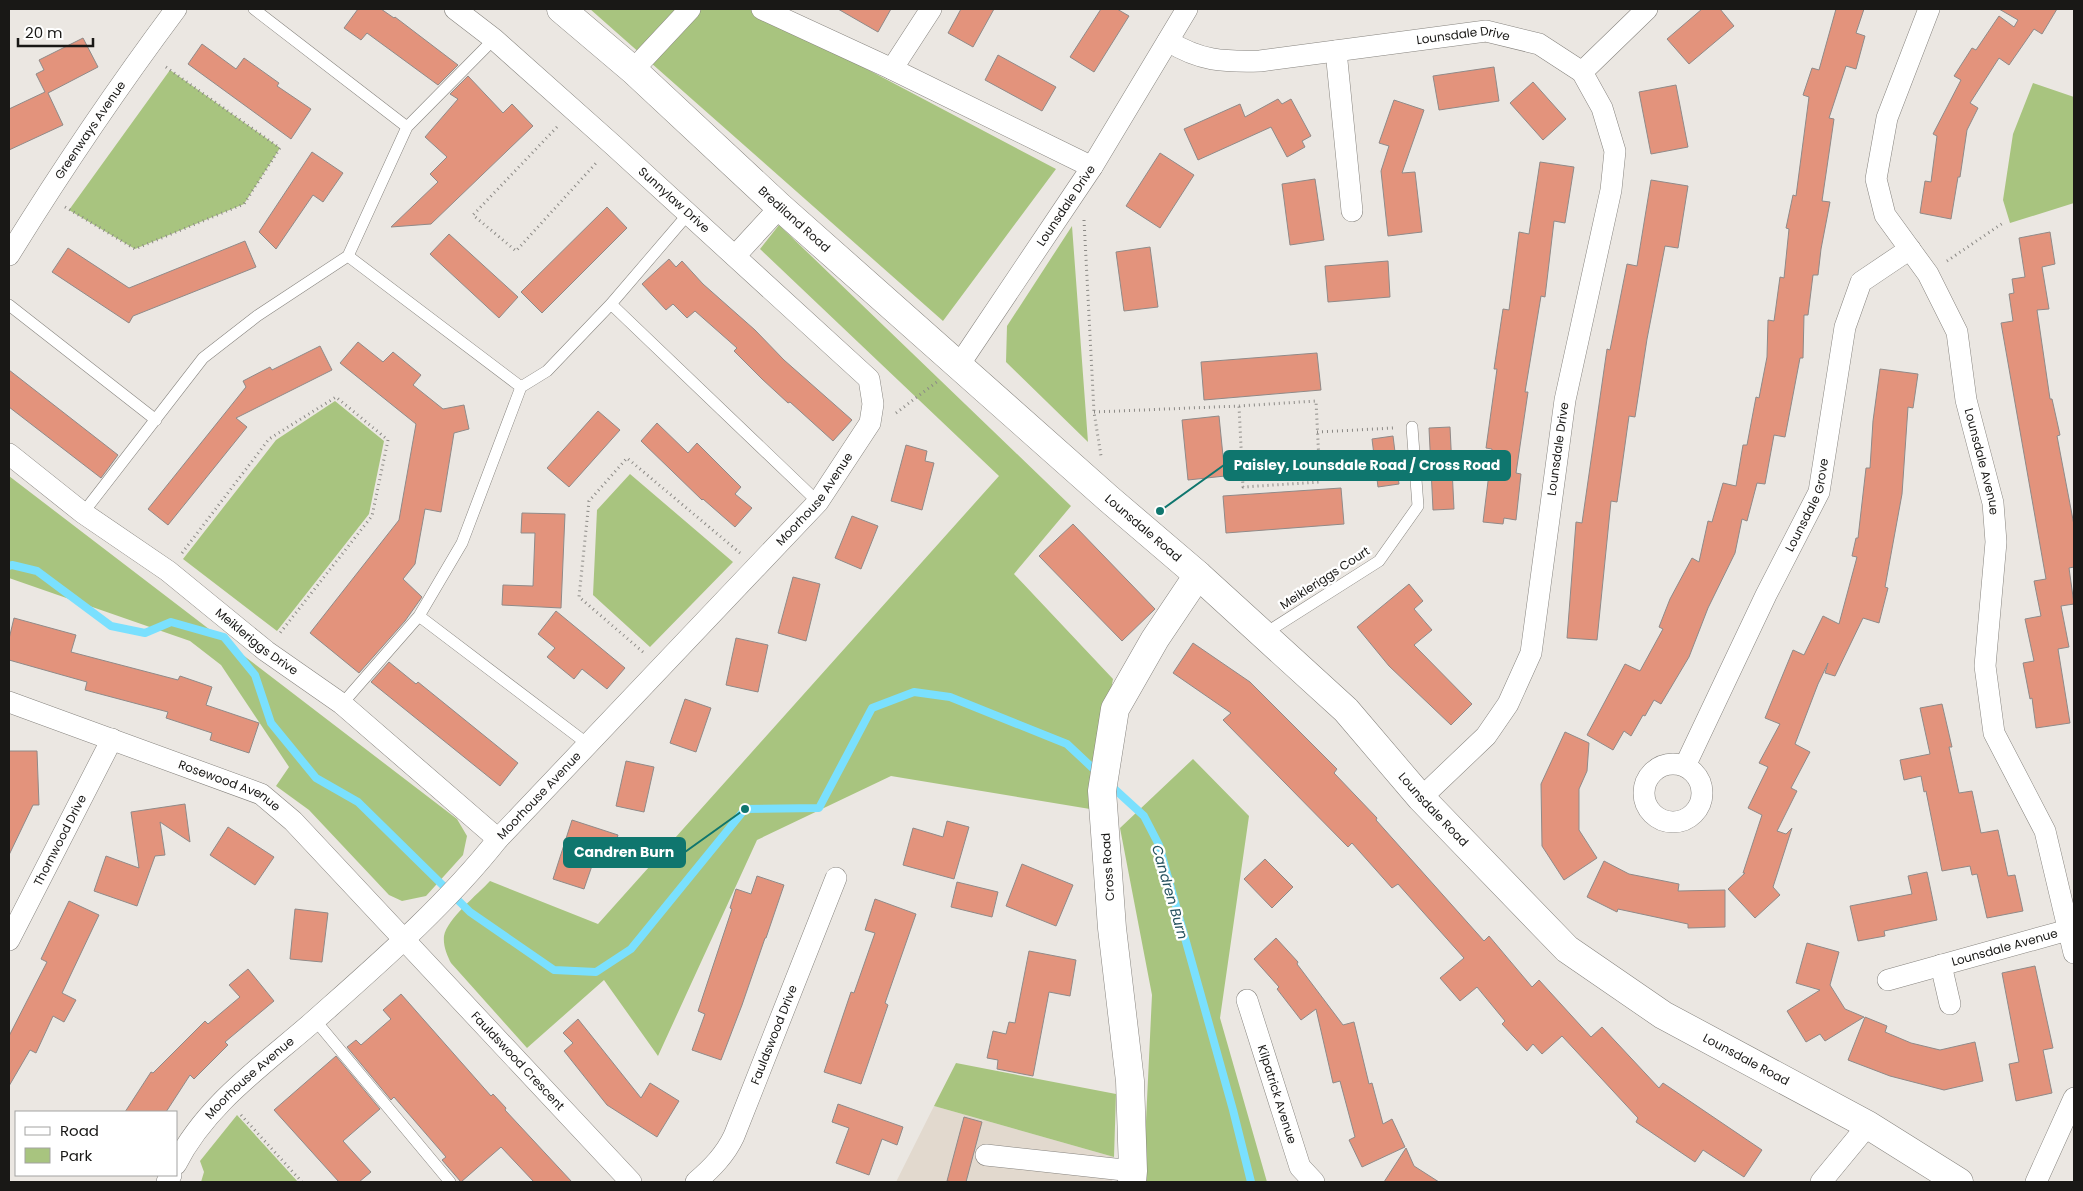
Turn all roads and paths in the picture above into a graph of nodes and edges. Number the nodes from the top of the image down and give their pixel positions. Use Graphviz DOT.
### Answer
graph roads {
  1 [pos="176,9"];
  2 [pos="254,9"];
  3 [pos="455,9"];
  4 [pos="561,9"];
  5 [pos="690,9"];
  6 [pos="762,9"];
  7 [pos="931,9"];
  8 [pos="1647,9"];
  9 [pos="1929,9"];
  10 [pos="1185,11"];
  11 [pos="494,39"];
  12 [pos="1168,41"];
  13 [pos="1336,51"];
  14 [pos="144,52"];
  15 [pos="892,69"];
  16 [pos="633,70"];
  17 [pos="1582,72"];
  18 [pos="573,110"];
  19 [pos="407,128"];
  20 [pos="613,145"];
  21 [pos="1087,175"];
  22 [pos="45,196"];
  23 [pos="780,207"];
  24 [pos="1352,211"];
  25 [pos="689,213"];
  26 [pos="2003,223"];
  27 [pos="1910,249"];
  28 [pos="9,255"];
  29 [pos="348,256"];
  30 [pos="735,256"];
  31 [pos="1928,274"];
  32 [pos="611,304"];
  33 [pos="9,305"];
  34 [pos="959,365"];
  35 [pos="521,388"];
  36 [pos="873,404"];
  37 [pos="1239,406"];
  38 [pos="1094,412"];
  39 [pos="156,420"];
  40 [pos="1412,427"];
  41 [pos="1317,432"];
  42 [pos="9,454"];
  43 [pos="1102,460"];
  44 [pos="818,502"];
  45 [pos="83,513"];
  46 [pos="758,568"];
  47 [pos="168,571"];
  48 [pos="1198,575"];
  49 [pos="419,616"];
  50 [pos="1264,634"];
  51 [pos="266,651"];
  52 [pos="662,669"];
  53 [pos="9,702"];
  54 [pos="342,704"];
  55 [pos="112,739"];
  56 [pos="589,745"];
  57 [pos="1685,766"];
  58 [pos="1421,798"];
  59 [pos="498,839"];
  60 [pos="836,878"];
  61 [pos="2068,930"];
  62 [pos="404,939"];
  63 [pos="9,940"];
  64 [pos="2074,953"];
  65 [pos="1941,965"];
  66 [pos="1888,980"];
  67 [pos="1247,1000"];
  68 [pos="1950,1004"];
  69 [pos="315,1020"];
  70 [pos="225,1098"];
  71 [pos="2074,1098"];
  72 [pos="1868,1125"];
  73 [pos="986,1155"];
  74 [pos="178,1160"];
  75 [pos="1132,1176"];
  76 [pos="302,1182"];
  77 [pos="450,1182"];
  78 [pos="631,1182"];
  79 [pos="696,1182"];
  80 [pos="1314,1182"];
  81 [pos="1821,1182"];
  82 [pos="1959,1182"];
  83 [pos="2036,1182"];
  1 -- 14 [label="street, Greenways Avenue"];
  2 -- 19 [label="lane"];
  3 -- 11 [label="street, Sunnylaw Drive"];
  4 -- 16 [label="street, Brediland Road"];
  5 -- 16 [label="street"];
  6 -- 15 [label="street"];
  7 -- 15 [label="street"];
  8 -- 17 [label="street"];
  9 -- 27 [label="street, Lounsdale Avenue"];
  10 -- 12 [label="street, Lounsdale Drive"];
  11 -- 18 [label="street, Sunnylaw Drive"];
  11 -- 19 [label="lane"];
  12 -- 13 [label="street, Lounsdale Drive"];
  12 -- 21 [label="street, Lounsdale Drive"];
  13 -- 17 [label="street, Lounsdale Drive"];
  13 -- 24 [label="street"];
  14 -- 22 [label="street, Greenways Avenue"];
  14 -- 22 [label="path"];
  15 -- 21 [label="street"];
  16 -- 23 [label="street, Brediland Road"];
  17 -- 58 [label="street, Lounsdale Drive"];
  18 -- 20 [label="street, Sunnylaw Drive"];
  18 -- 20 [label="path"];
  19 -- 29 [label="lane"];
  20 -- 25 [label="street, Sunnylaw Drive"];
  21 -- 34 [label="street, Lounsdale Drive"];
  21 -- 38 [label="path"];
  22 -- 28 [label="street, Greenways Avenue"];
  23 -- 30 [label="street"];
  23 -- 34 [label="street, Brediland Road"];
  25 -- 30 [label="street, Sunnylaw Drive"];
  25 -- 32 [label="lane"];
  26 -- 31 [label="path"];
  27 -- 31 [label="street, Lounsdale Avenue"];
  27 -- 57 [label="street, Lounsdale Grove"];
  29 -- 35 [label="lane"];
  29 -- 39 [label="lane"];
  30 -- 36 [label="street, Sunnylaw Drive"];
  31 -- 61 [label="street, Lounsdale Avenue"];
  32 -- 35 [label="lane"];
  32 -- 44 [label="lane"];
  33 -- 39 [label="lane"];
  34 -- 36 [label="path"];
  34 -- 48 [label="street, Lounsdale Road"];
  35 -- 49 [label="lane"];
  36 -- 44 [label="street, Moorhouse Avenue"];
  37 -- 38 [label="path"];
  37 -- 41 [label="path"];
  37 -- 41 [label="path"];
  38 -- 43 [label="path"];
  39 -- 45 [label="lane"];
  40 -- 41 [label="path"];
  40 -- 50 [label="lane, Meikleriggs Court"];
  42 -- 45 [label="street, Meikleriggs Drive"];
  44 -- 46 [label="street, Moorhouse Avenue"];
  45 -- 47 [label="street, Meikleriggs Drive"];
  46 -- 52 [label="street, Moorhouse Avenue"];
  46 -- 52 [label="path"];
  47 -- 51 [label="street, Meikleriggs Drive"];
  47 -- 51 [label="path"];
  48 -- 50 [label="street, Lounsdale Road"];
  48 -- 75 [label="street, Cross Road"];
  49 -- 54 [label="lane"];
  49 -- 56 [label="lane"];
  50 -- 58 [label="street, Lounsdale Road"];
  51 -- 54 [label="street, Meikleriggs Drive"];
  52 -- 56 [label="street, Moorhouse Avenue"];
  53 -- 55 [label="street, Rosewood Avenue"];
  54 -- 59 [label="street, Meikleriggs Drive"];
  55 -- 62 [label="street, Rosewood Avenue"];
  55 -- 63 [label="street, Thornwood Drive"];
  56 -- 59 [label="street, Moorhouse Avenue"];
  58 -- 72 [label="street, Lounsdale Road"];
  59 -- 62 [label="street, Moorhouse Avenue"];
  60 -- 79 [label="street, Fauldswood Drive"];
  61 -- 64 [label="street, Lounsdale Avenue"];
  61 -- 65 [label="street, Lounsdale Avenue"];
  62 -- 69 [label="street, Moorhouse Avenue"];
  62 -- 78 [label="street, Fauldswood Crescent"];
  65 -- 66 [label="street, Lounsdale Avenue"];
  65 -- 68 [label="street, Lounsdale Avenue"];
  67 -- 80 [label="street, Kilpatrick Avenue"];
  69 -- 70 [label="street, Moorhouse Avenue"];
  69 -- 77 [label="lane"];
  70 -- 74 [label="street, Moorhouse Avenue"];
  70 -- 76 [label="path"];
  71 -- 83 [label="street"];
  72 -- 81 [label="street"];
  72 -- 82 [label="street, Lounsdale Road"];
  73 -- 75 [label="street"];
}
